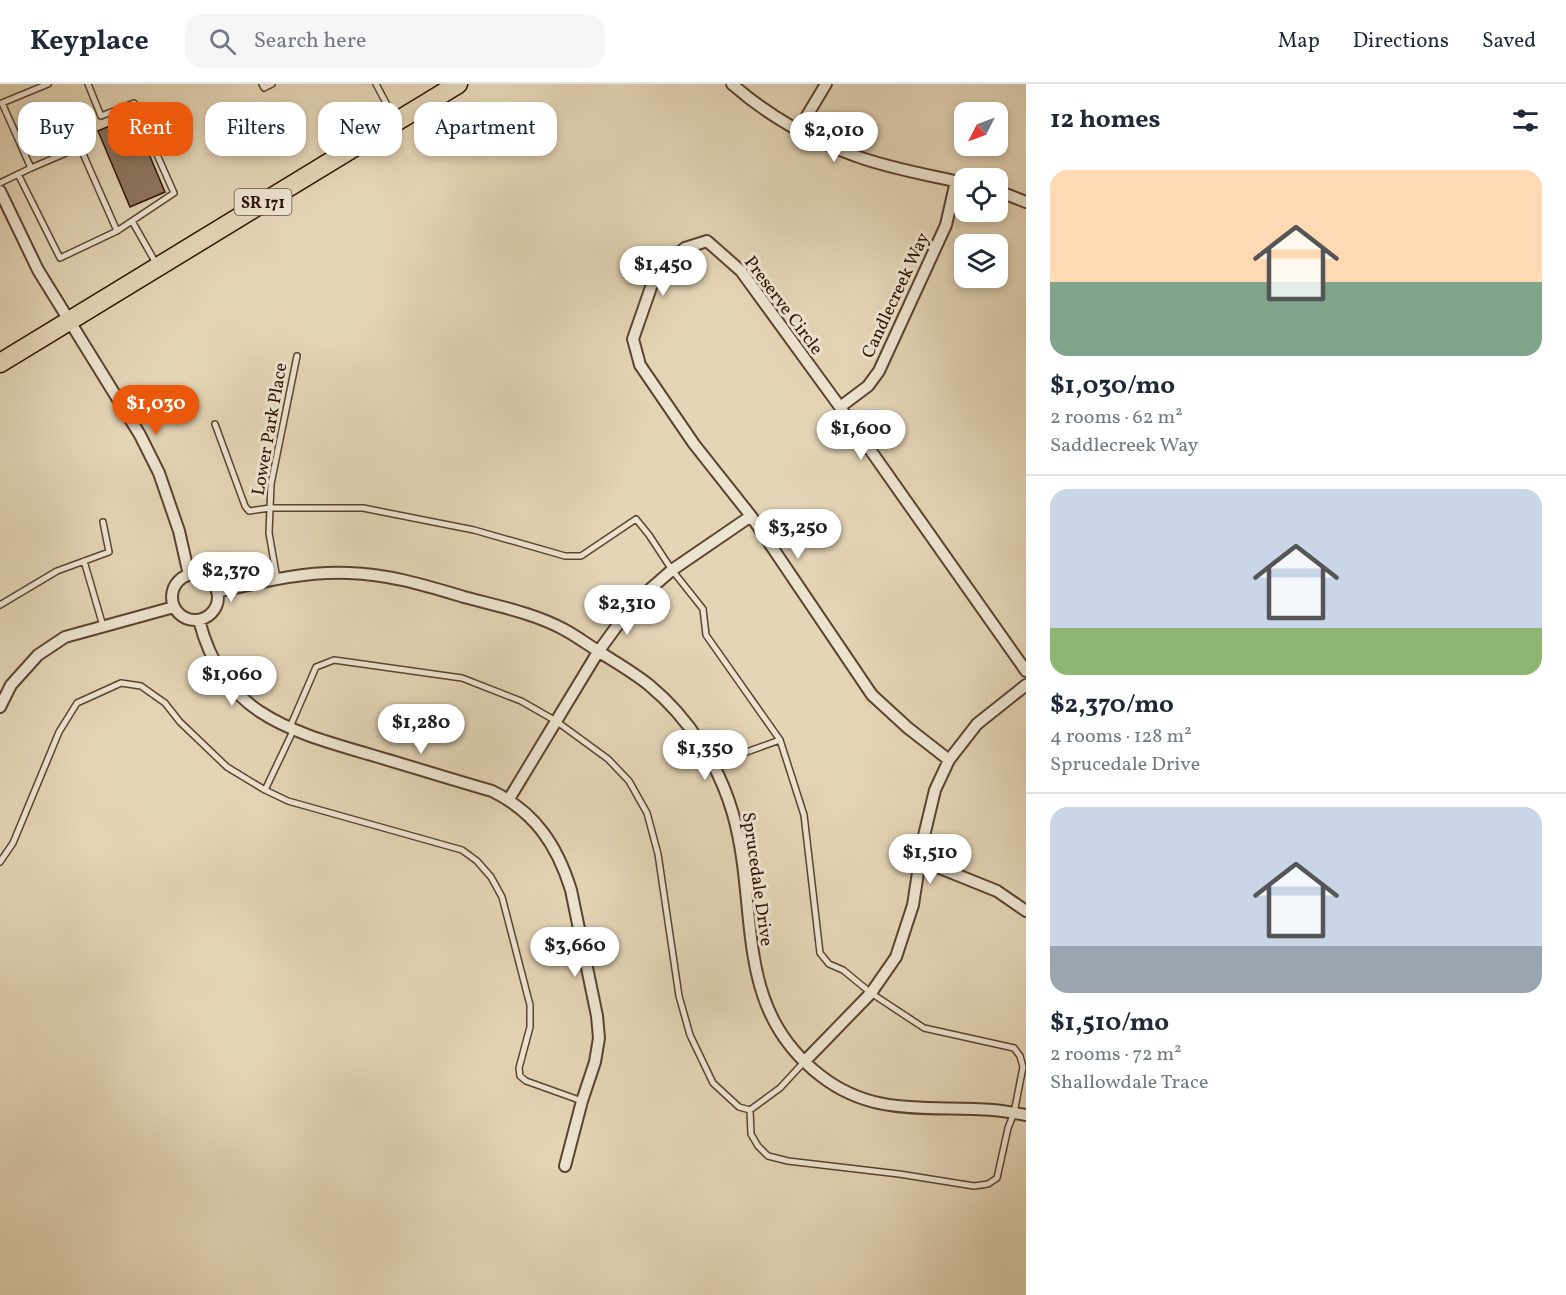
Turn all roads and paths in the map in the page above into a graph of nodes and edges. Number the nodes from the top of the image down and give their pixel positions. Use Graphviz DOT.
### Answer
graph roads {
  1 [pos="48,84"];
  2 [pos="88,84"];
  3 [pos="262,84"];
  4 [pos="272,84"];
  5 [pos="376,84"];
  6 [pos="732,84"];
  7 [pos="826,84"];
  8 [pos="448,86"];
  9 [pos="385,102"];
  10 [pos="402,117"];
  11 [pos="799,129"];
  12 [pos="339,156"];
  13 [pos="31,168"];
  14 [pos="18,174"];
  15 [pos="954,181"];
  16 [pos="0,183"];
  17 [pos="0,191"];
  18 [pos="1008,195"];
  19 [pos="954,200"];
  20 [pos="1026,202"];
  21 [pos="132,221"];
  22 [pos="117,231"];
  23 [pos="158,267"];
  24 [pos="69,321"];
  25 [pos="297,356"];
  26 [pos="0,363"];
  27 [pos="840,407"];
  28 [pos="215,424"];
  29 [pos="270,508"];
  30 [pos="751,516"];
  31 [pos="103,522"];
  32 [pos="84,561"];
  33 [pos="672,570"];
  34 [pos="189,575"];
  35 [pos="278,579"];
  36 [pos="217,592"];
  37 [pos="0,605"];
  38 [pos="174,606"];
  39 [pos="199,620"];
  40 [pos="103,626"];
  41 [pos="598,652"];
  42 [pos="1026,671"];
  43 [pos="1026,686"];
  44 [pos="0,707"];
  45 [pos="556,721"];
  46 [pos="291,730"];
  47 [pos="780,740"];
  48 [pos="950,760"];
  49 [pos="713,764"];
  50 [pos="265,790"];
  51 [pos="509,799"];
  52 [pos="920,860"];
  53 [pos="0,861"];
  54 [pos="1026,911"];
  55 [pos="871,993"];
  56 [pos="804,1062"];
  57 [pos="582,1101"];
  58 [pos="750,1110"];
  59 [pos="1020,1114"];
  60 [pos="565,1166"];
  1 -- 13 [label="lane"];
  2 -- 21 [label="lane"];
  3 -- 4 [label="lane"];
  5 -- 9 [label="lane"];
  6 -- 11 [label="street"];
  7 -- 11 [label="street"];
  8 -- 10 [label="main road, SR 171"];
  11 -- 15 [label="street"];
  12 -- 23 [label="main road, SR 171"];
  13 -- 14 [label="lane"];
  13 -- 22 [label="lane"];
  14 -- 16 [label="lane"];
  14 -- 22 [label="lane"];
  17 -- 24 [label="street"];
  18 -- 20 [label="street"];
  19 -- 27 [label="street, Candlecreek Way"];
  21 -- 22 [label="lane"];
  21 -- 23 [label="lane"];
  23 -- 24 [label="main road, SR 171"];
  24 -- 26 [label="main road, SR 171"];
  24 -- 34 [label="street"];
  25 -- 29 [label="lane, Lower Park Place"];
  27 -- 30 [label="street, Preserve Circle"];
  27 -- 42 [label="street, Preserve Circle"];
  28 -- 29 [label="lane"];
  29 -- 33 [label="lane"];
  29 -- 35 [label="lane, Lower Park Place"];
  30 -- 33 [label="street"];
  30 -- 48 [label="street, Preserve Circle"];
  31 -- 32 [label="lane"];
  32 -- 37 [label="lane"];
  32 -- 40 [label="lane"];
  33 -- 41 [label="street"];
  33 -- 47 [label="lane"];
  34 -- 36 [label="street"];
  34 -- 38 [label="street"];
  35 -- 36 [label="street, Sprucedale Drive"];
  35 -- 41 [label="street, Sprucedale Drive"];
  36 -- 39 [label="street"];
  38 -- 39 [label="street"];
  38 -- 40 [label="street"];
  39 -- 46 [label="street"];
  40 -- 44 [label="street"];
  41 -- 45 [label="street"];
  41 -- 49 [label="street, Sprucedale Drive"];
  43 -- 48 [label="street"];
  45 -- 46 [label="lane"];
  45 -- 51 [label="street"];
  45 -- 58 [label="lane"];
  46 -- 50 [label="lane"];
  46 -- 51 [label="street"];
  47 -- 49 [label="lane"];
  47 -- 55 [label="lane"];
  48 -- 52 [label="street"];
  49 -- 56 [label="street, Sprucedale Drive"];
  50 -- 53 [label="lane"];
  50 -- 57 [label="lane"];
  51 -- 57 [label="street"];
  52 -- 54 [label="street"];
  52 -- 55 [label="street"];
  55 -- 56 [label="street"];
  55 -- 59 [label="lane"];
  56 -- 58 [label="lane"];
  56 -- 59 [label="street, Sprucedale Drive"];
  57 -- 60 [label="street"];
  58 -- 59 [label="lane"];
}
